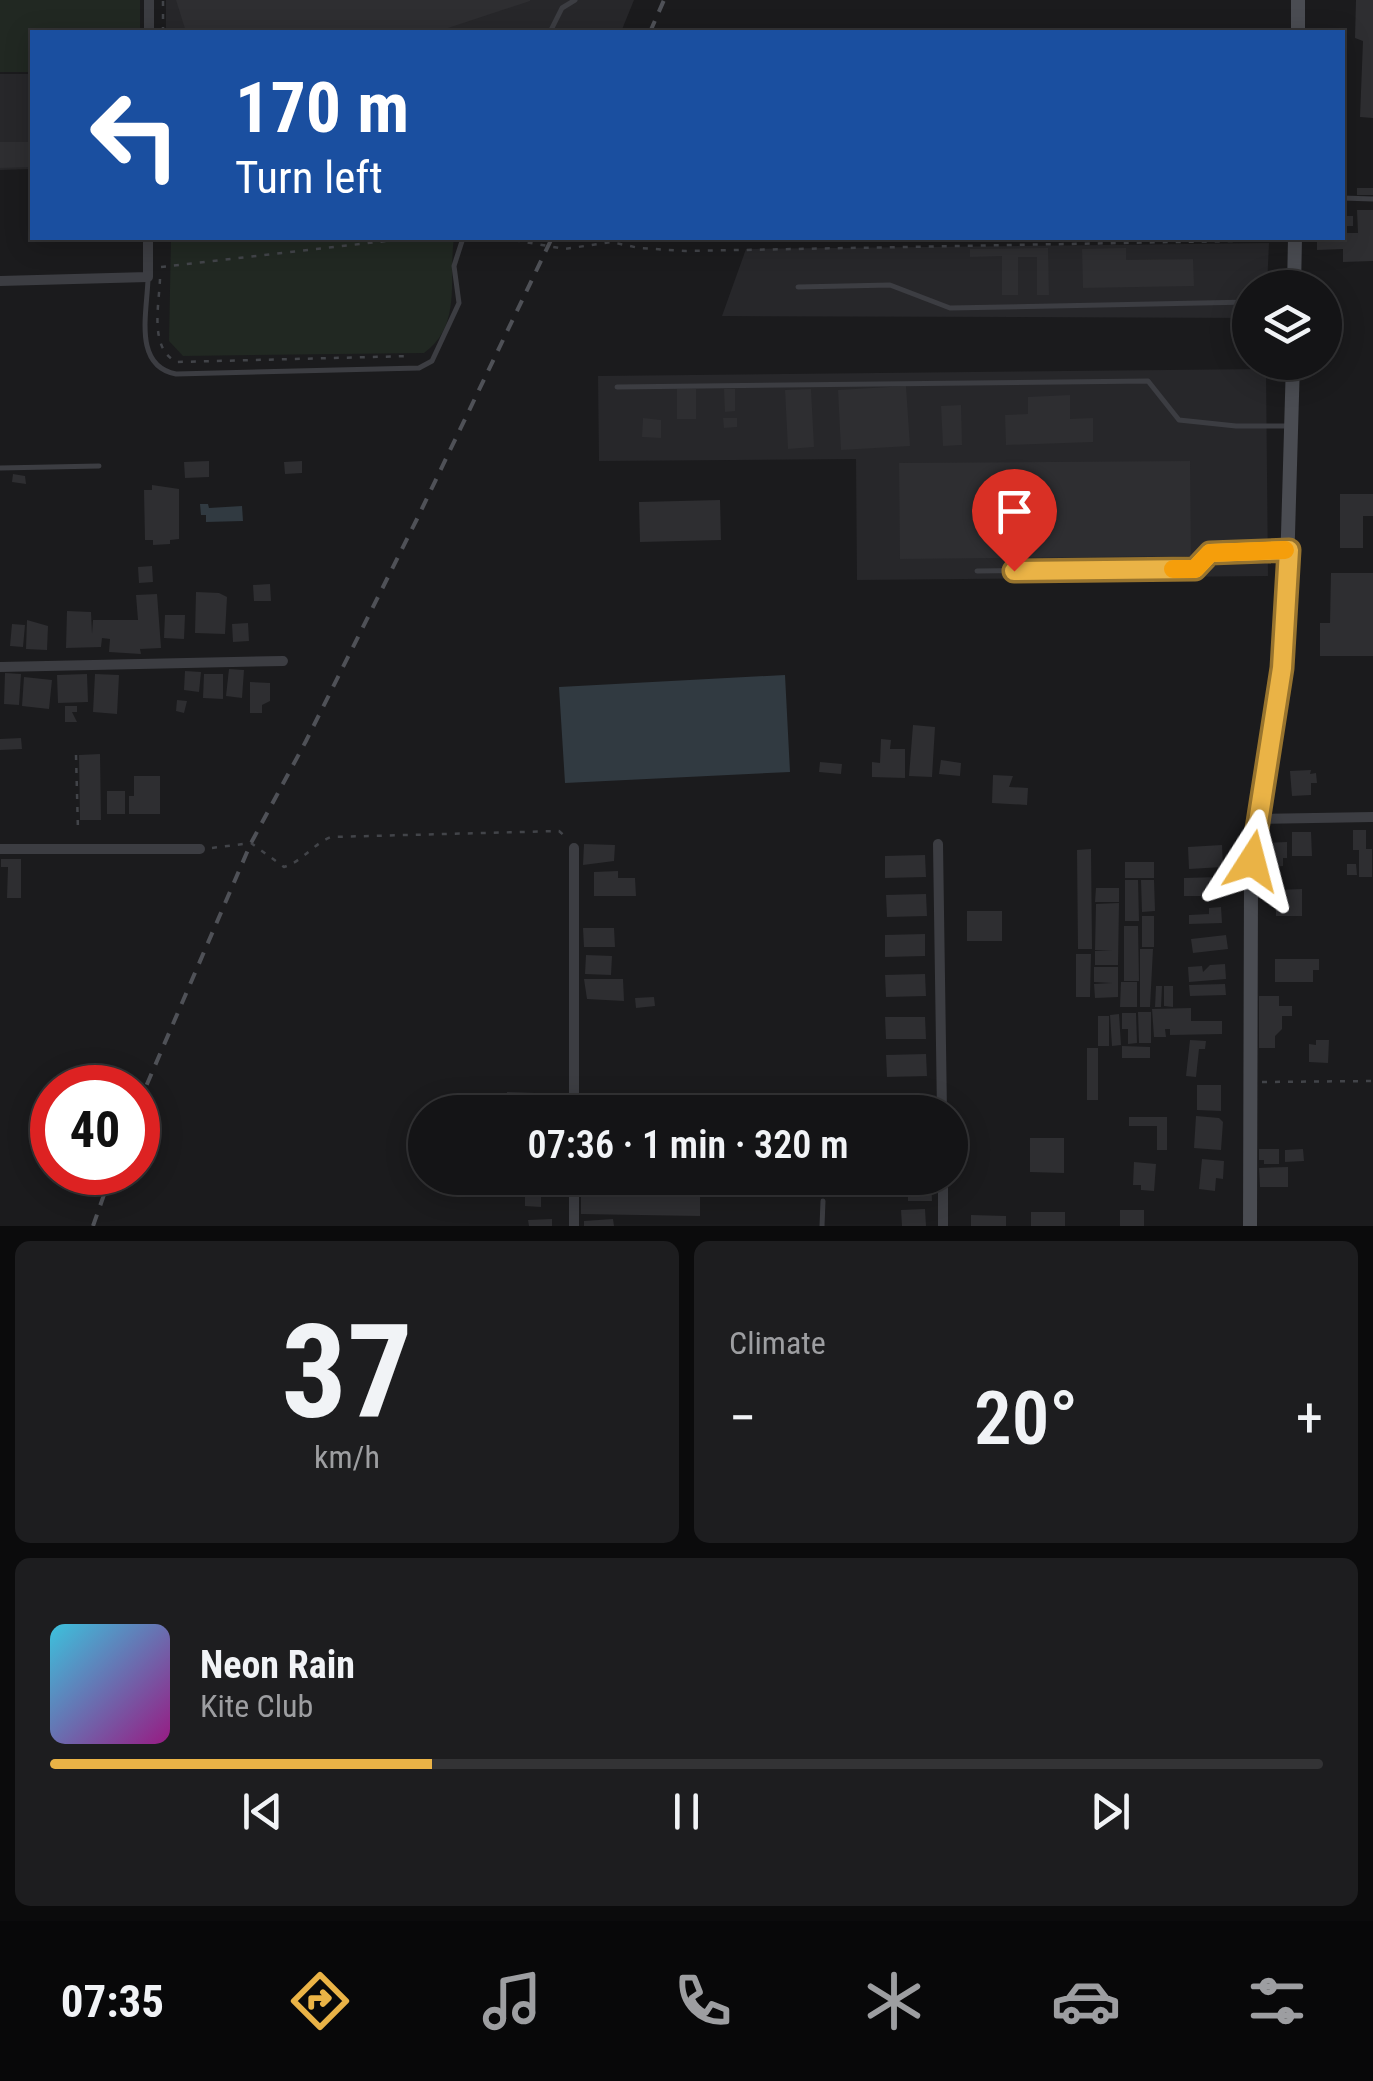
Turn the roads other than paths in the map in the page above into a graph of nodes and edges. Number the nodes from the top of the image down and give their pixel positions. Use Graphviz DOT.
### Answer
graph roads {
  1 [pos="149,0"];
  2 [pos="576,0"];
  3 [pos="1298,0"];
  4 [pos="149,30"];
  5 [pos="551,30"];
  6 [pos="1298,30"];
  7 [pos="1345,198"];
  8 [pos="1373,199"];
  9 [pos="148,240"];
  10 [pos="462,240"];
  11 [pos="1295,240"];
  12 [pos="1294,270"];
  13 [pos="148,278"];
  14 [pos="0,281"];
  15 [pos="798,286"];
  16 [pos="1232,302"];
  17 [pos="1293,380"];
  18 [pos="617,387"];
  19 [pos="1292,426"];
  20 [pos="99,466"];
  21 [pos="0,468"];
  22 [pos="1289,550"];
  23 [pos="978,571"];
  24 [pos="283,662"];
  25 [pos="0,666"];
  26 [pos="1373,816"];
  27 [pos="1259,820"];
  28 [pos="938,844"];
  29 [pos="574,848"];
  30 [pos="0,849"];
  31 [pos="200,849"];
  32 [pos="574,1095"];
  33 [pos="942,1095"];
  34 [pos="574,1195"];
  35 [pos="943,1195"];
  36 [pos="823,1201"];
  37 [pos="574,1226"];
  38 [pos="822,1226"];
  39 [pos="943,1226"];
  40 [pos="1250,1226"];
  1 -- 4 [label="street"];
  2 -- 5 [label="lane"];
  3 -- 6 [label="street"];
  7 -- 8 [label="lane"];
  9 -- 13 [label="street"];
  10 -- 13 [label="lane"];
  11 -- 12 [label="street"];
  13 -- 14 [label="street"];
  15 -- 16 [label="lane"];
  17 -- 19 [label="street"];
  18 -- 19 [label="lane"];
  19 -- 22 [label="street"];
  20 -- 21 [label="lane"];
  22 -- 23 [label="lane"];
  22 -- 27 [label="street"];
  24 -- 25 [label="street"];
  26 -- 27 [label="street"];
  27 -- 40 [label="street"];
  28 -- 33 [label="street"];
  29 -- 32 [label="street"];
  30 -- 31 [label="street"];
  34 -- 37 [label="street"];
  35 -- 39 [label="street"];
  36 -- 38 [label="lane"];
}
